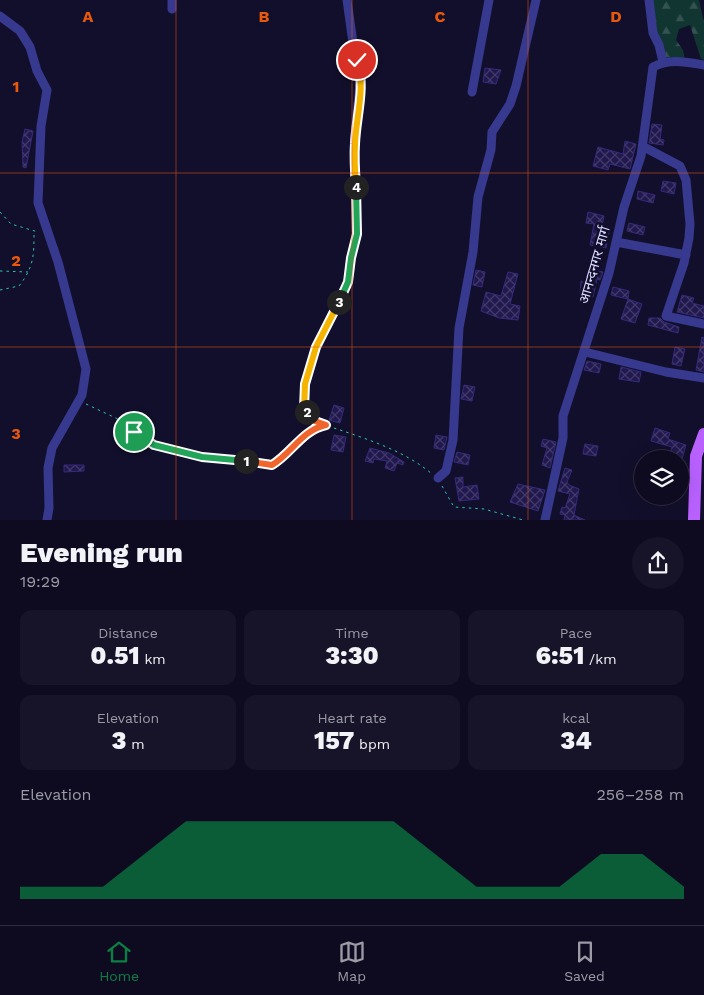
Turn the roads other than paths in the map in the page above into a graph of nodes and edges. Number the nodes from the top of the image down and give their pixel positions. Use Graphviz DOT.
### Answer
graph roads {
  1 [pos="347,0"];
  2 [pos="489,0"];
  3 [pos="536,0"];
  4 [pos="648,0"];
  5 [pos="0,16"];
  6 [pos="663,62"];
  7 [pos="704,65"];
  8 [pos="472,92"];
  9 [pos="644,147"];
  10 [pos="616,242"];
  11 [pos="686,255"];
  12 [pos="704,324"];
  13 [pos="585,352"];
  14 [pos="704,378"];
  15 [pos="326,425"];
  16 [pos="704,434"];
  17 [pos="438,478"];
  18 [pos="47,520"];
  19 [pos="545,520"];
  20 [pos="694,520"];
  1 -- 15 [label="street"];
  2 -- 8 [label="street"];
  3 -- 17 [label="street"];
  4 -- 6 [label="street"];
  5 -- 18 [label="street"];
  6 -- 7 [label="street"];
  6 -- 9 [label="street, आनन्दनगर मार्ग"];
  9 -- 10 [label="street, आनन्दनगर मार्ग"];
  9 -- 11 [label="street"];
  10 -- 11 [label="street"];
  10 -- 13 [label="street, आनन्दनगर मार्ग"];
  11 -- 12 [label="street"];
  13 -- 14 [label="street"];
  13 -- 19 [label="street, आनन्दनगर मार्ग"];
  16 -- 20 [label="main road"];
}
